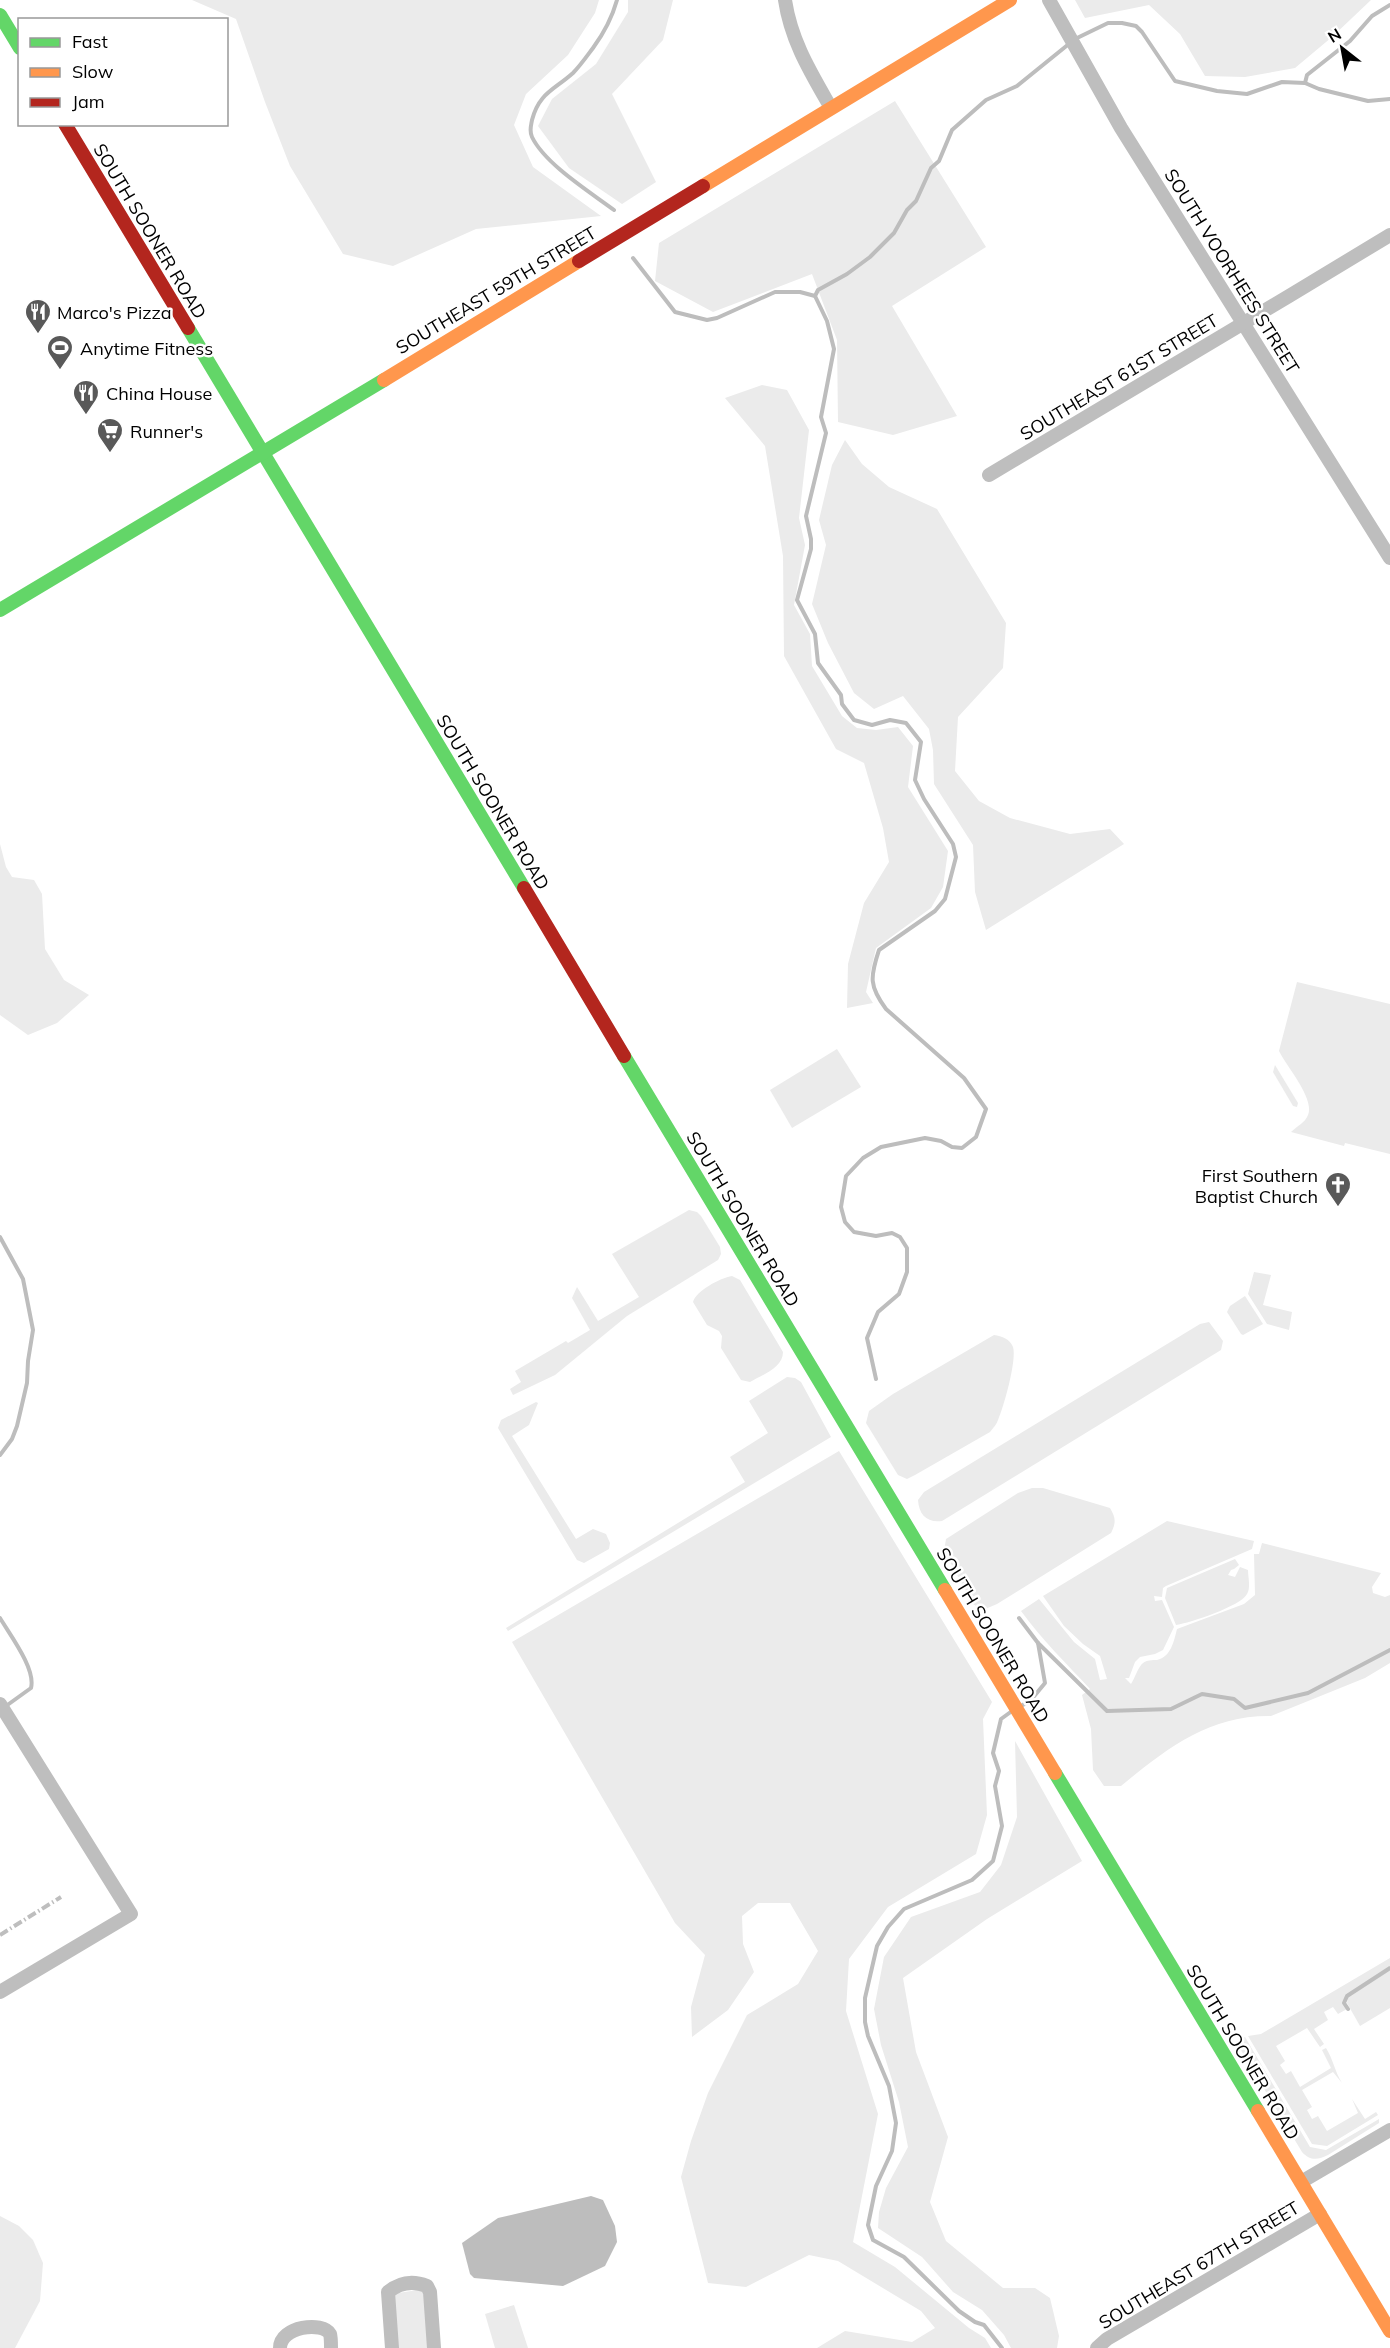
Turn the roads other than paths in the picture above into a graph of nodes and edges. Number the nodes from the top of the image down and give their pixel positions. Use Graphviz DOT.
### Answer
graph roads {
  1 [pos="785,0"];
  2 [pos="1011,0"];
  3 [pos="1049,0"];
  4 [pos="0,15"];
  5 [pos="18,45"];
  6 [pos="831,108"];
  7 [pos="66,126"];
  8 [pos="1390,235"];
  9 [pos="1244,324"];
  10 [pos="262,453"];
  11 [pos="989,475"];
  12 [pos="1390,558"];
  13 [pos="0,610"];
  14 [pos="0,1704"];
  15 [pos="0,1992"];
  16 [pos="1390,2130"];
  17 [pos="1301,2182"];
  18 [pos="1320,2214"];
  19 [pos="1390,2331"];
  20 [pos="280,2348"];
  21 [pos="331,2348"];
  22 [pos="392,2348"];
  23 [pos="435,2348"];
  24 [pos="1097,2348"];
  1 -- 6 [label="street"];
  2 -- 6 [label="main road, SOUTHEAST 59TH STREET"];
  3 -- 9 [label="street, SOUTH VOORHEES STREET"];
  4 -- 5 [label="main road"];
  6 -- 10 [label="main road, SOUTHEAST 59TH STREET"];
  7 -- 10 [label="main road, SOUTH SOONER ROAD"];
  8 -- 9 [label="street, SOUTHEAST 61ST STREET"];
  9 -- 11 [label="street, SOUTHEAST 61ST STREET"];
  9 -- 12 [label="street, SOUTH VOORHEES STREET"];
  10 -- 13 [label="main road, SOUTHEAST 59TH STREET"];
  10 -- 17 [label="main road, SOUTH SOONER ROAD"];
  14 -- 15 [label="street"];
  16 -- 17 [label="street, SOUTHEAST 67TH STREET"];
  17 -- 18 [label="main road, SOUTH SOONER ROAD"];
  18 -- 19 [label="main road, SOUTH SOONER ROAD"];
  18 -- 24 [label="street, SOUTHEAST 67TH STREET"];
  20 -- 21 [label="street"];
  22 -- 23 [label="street"];
}
